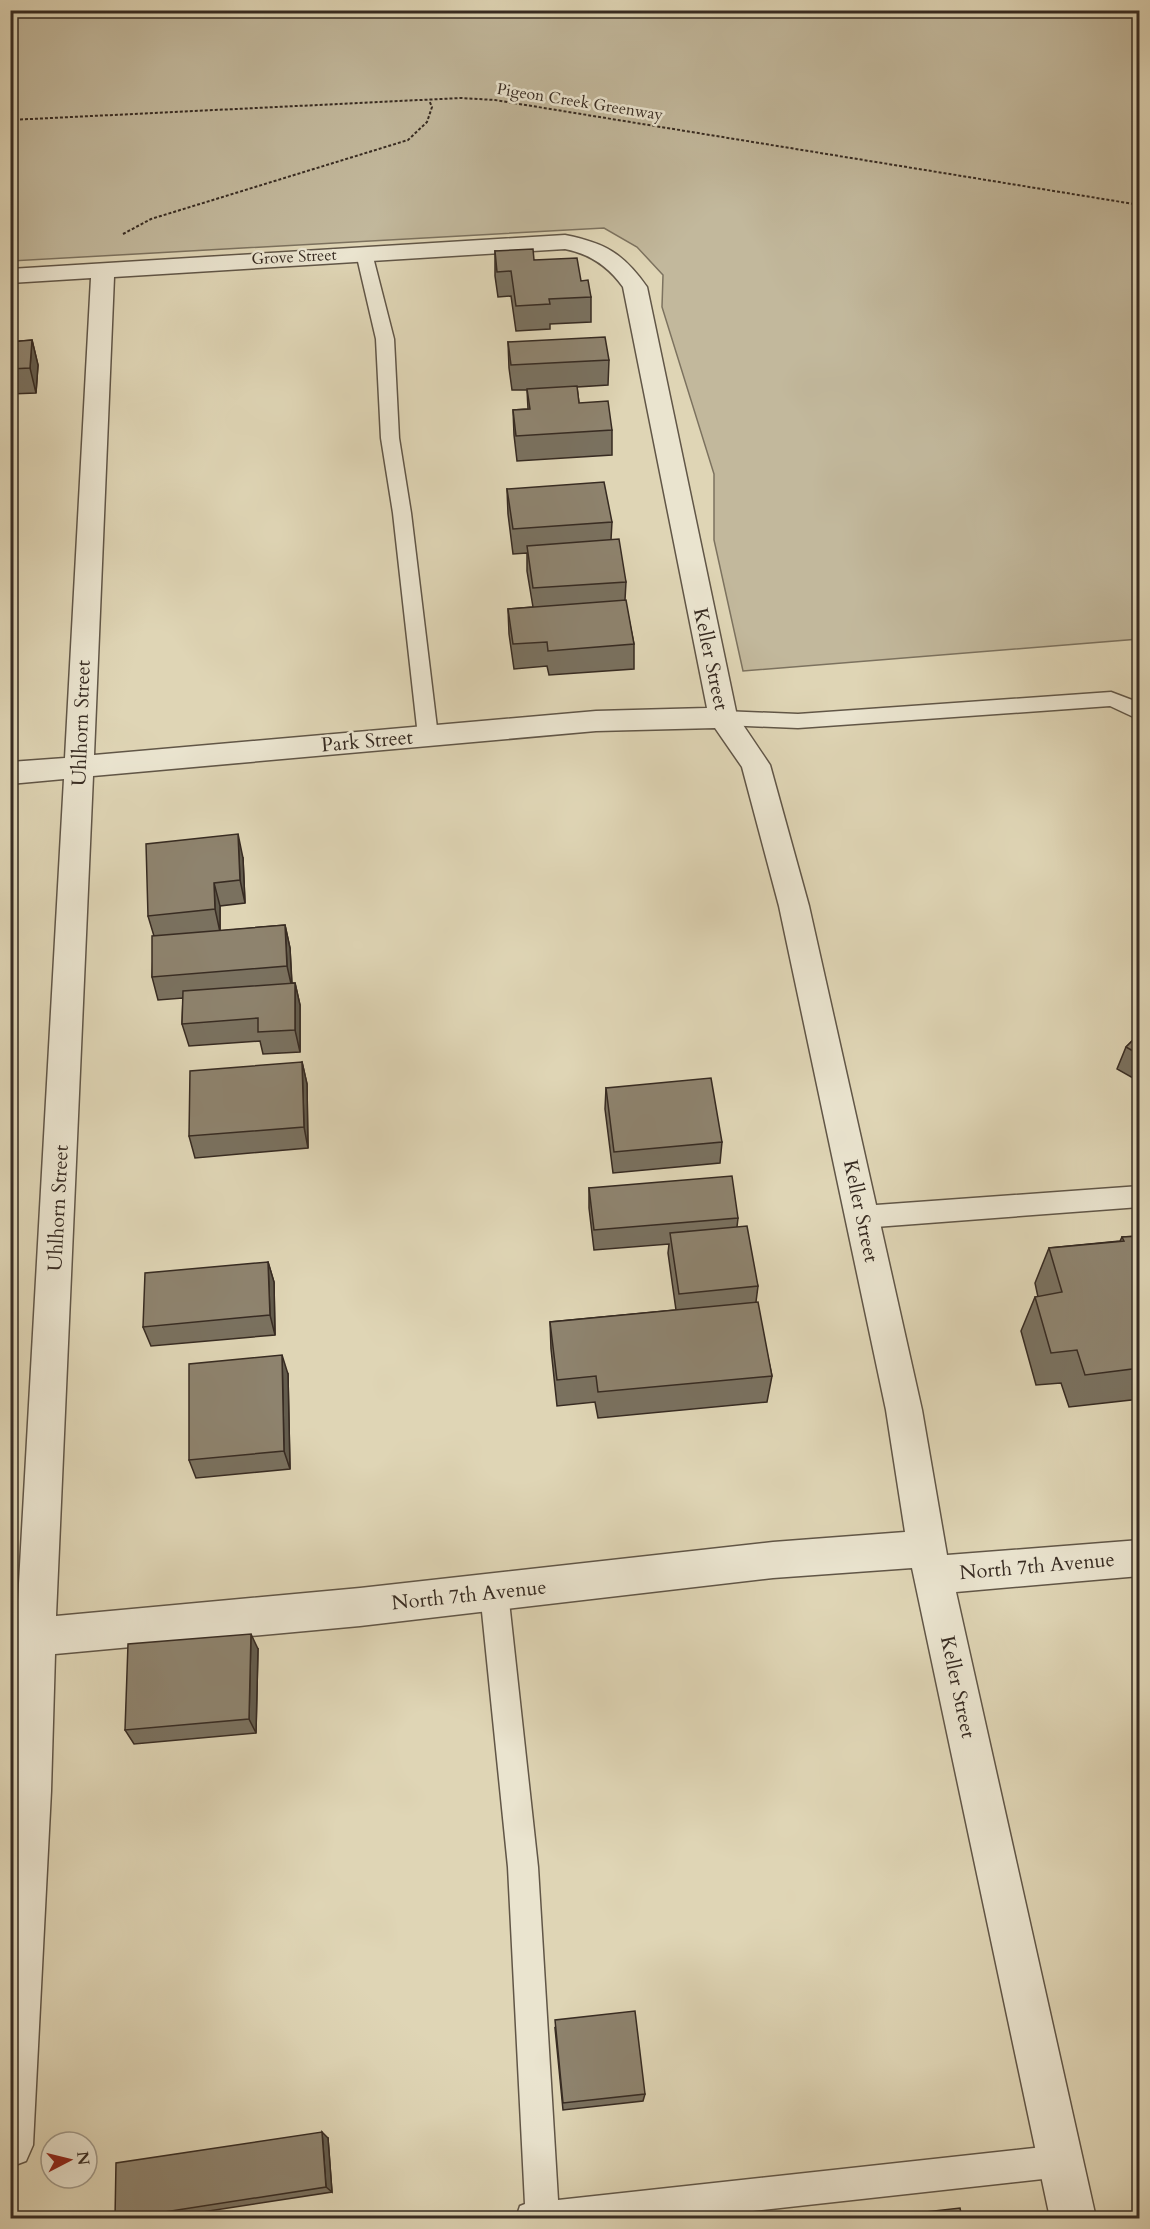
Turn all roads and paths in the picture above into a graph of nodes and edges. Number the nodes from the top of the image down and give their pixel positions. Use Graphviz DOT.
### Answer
graph roads {
  1 [pos="429,100"];
  2 [pos="10,120"];
  3 [pos="1140,205"];
  4 [pos="578,244"];
  5 [pos="364,253"];
  6 [pos="103,271"];
  7 [pos="10,276"];
  8 [pos="1140,714"];
  9 [pos="723,718"];
  10 [pos="428,736"];
  11 [pos="80,767"];
  12 [pos="10,773"];
  13 [pos="1140,1196"];
  14 [pos="862,1216"];
  15 [pos="1140,1558"];
  16 [pos="930,1562"];
  17 [pos="494,1592"];
  18 [pos="23,1637"];
  19 [pos="10,2145"];
  20 [pos="1061,2161"];
  21 [pos="537,2218"];
  22 [pos="1073,2218"];
  1 -- 2 [label="path, Pigeon Creek Greenway"];
  1 -- 3 [label="path, Pigeon Creek Greenway"];
  1 -- 6 [label="path"];
  4 -- 5 [label="street, Grove Street"];
  4 -- 9 [label="street, Keller Street"];
  5 -- 6 [label="street, Grove Street"];
  5 -- 10 [label="lane"];
  6 -- 7 [label="street, Grove Street"];
  6 -- 11 [label="street, Uhlhorn Street"];
  8 -- 9 [label="lane"];
  9 -- 10 [label="street, Park Street"];
  9 -- 14 [label="street, Keller Street"];
  10 -- 11 [label="street, Park Street"];
  11 -- 12 [label="street, Park Street"];
  11 -- 18 [label="street, Uhlhorn Street"];
  13 -- 14 [label="lane"];
  14 -- 16 [label="street, Keller Street"];
  15 -- 16 [label="street, North 7th Avenue"];
  16 -- 17 [label="street, North 7th Avenue"];
  16 -- 20 [label="street, Keller Street"];
  17 -- 18 [label="street, North 7th Avenue"];
  17 -- 21 [label="lane"];
  18 -- 19 [label="street, Uhlhorn Street"];
  20 -- 21 [label="lane"];
  20 -- 22 [label="street, Keller Street"];
}
